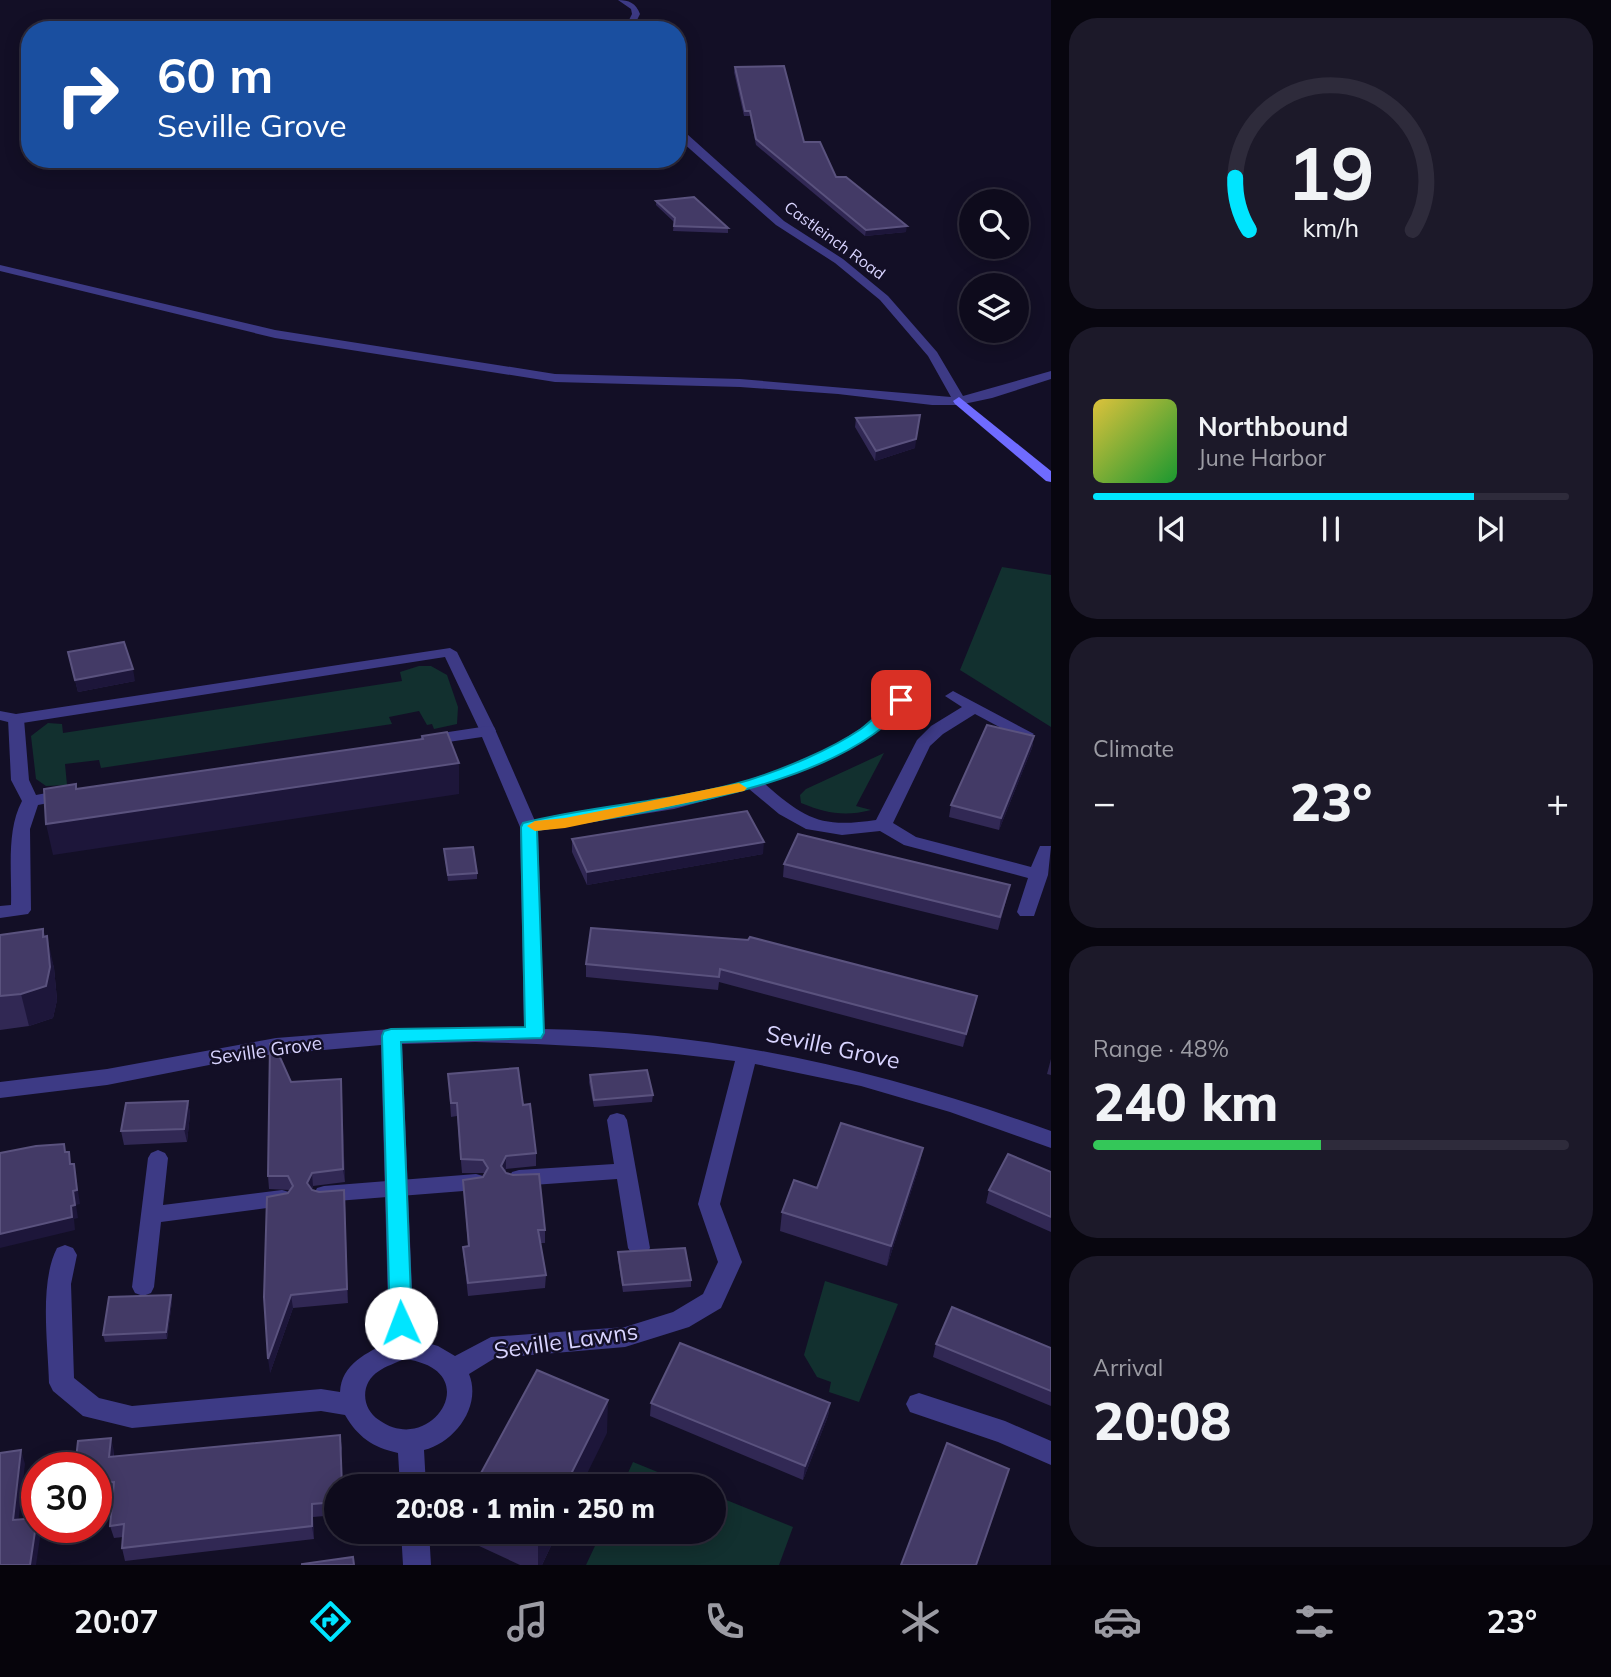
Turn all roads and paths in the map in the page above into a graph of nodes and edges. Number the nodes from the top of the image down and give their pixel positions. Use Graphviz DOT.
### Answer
graph roads {
  1 [pos="622,0"];
  2 [pos="632,21"];
  3 [pos="686,141"];
  4 [pos="0,268"];
  5 [pos="1051,375"];
  6 [pos="959,401"];
  7 [pos="1051,478"];
  8 [pos="953,695"];
  9 [pos="901,700"];
  10 [pos="974,707"];
  11 [pos="8,717"];
  12 [pos="488,731"];
  13 [pos="1026,734"];
  14 [pos="416,742"];
  15 [pos="754,784"];
  16 [pos="87,792"];
  17 [pos="31,801"];
  18 [pos="883,825"];
  19 [pos="529,827"];
  20 [pos="1046,850"];
  21 [pos="1039,876"];
  22 [pos="0,912"];
  23 [pos="1027,912"];
  24 [pos="534,1033"];
  25 [pos="391,1036"];
  26 [pos="747,1055"];
  27 [pos="0,1090"];
  28 [pos="617,1120"];
  29 [pos="1051,1140"];
  30 [pos="158,1158"];
  31 [pos="625,1171"];
  32 [pos="514,1178"];
  33 [pos="475,1182"];
  34 [pos="397,1188"];
  35 [pos="321,1195"];
  36 [pos="282,1198"];
  37 [pos="150,1215"];
  38 [pos="639,1248"];
  39 [pos="65,1255"];
  40 [pos="143,1287"];
  41 [pos="402,1348"];
  42 [pos="454,1370"];
  43 [pos="919,1404"];
  44 [pos="351,1405"];
  45 [pos="410,1442"];
  46 [pos="1051,1453"];
  47 [pos="411,1474"];
  48 [pos="416,1544"];
  49 [pos="417,1565"];
  1 -- 2 [label="street"];
  3 -- 6 [label="street, Castleinch Road"];
  4 -- 6 [label="street"];
  5 -- 6 [label="street"];
  6 -- 7 [label="street, Castleinch Road"];
  8 -- 10 [label="street"];
  9 -- 15 [label="street"];
  10 -- 13 [label="street"];
  10 -- 18 [label="street"];
  11 -- 12 [label="lane"];
  11 -- 17 [label="street"];
  12 -- 14 [label="street"];
  12 -- 19 [label="street"];
  15 -- 18 [label="street"];
  15 -- 19 [label="street"];
  16 -- 17 [label="street"];
  17 -- 22 [label="street"];
  18 -- 21 [label="street"];
  19 -- 24 [label="street"];
  20 -- 21 [label="street"];
  21 -- 23 [label="street"];
  24 -- 25 [label="street, Seville Grove"];
  24 -- 26 [label="street, Seville Grove"];
  25 -- 27 [label="street, Seville Grove"];
  25 -- 34 [label="street"];
  26 -- 29 [label="street, Seville Grove"];
  26 -- 42 [label="street, Seville Lawns"];
  28 -- 31 [label="lane"];
  30 -- 37 [label="lane"];
  31 -- 32 [label="lane"];
  31 -- 38 [label="lane"];
  33 -- 34 [label="lane"];
  34 -- 35 [label="lane"];
  34 -- 41 [label="street"];
  36 -- 37 [label="lane"];
  37 -- 40 [label="lane"];
  39 -- 44 [label="street"];
  41 -- 42 [label="street"];
  41 -- 44 [label="street"];
  42 -- 45 [label="street"];
  43 -- 46 [label="street"];
  44 -- 45 [label="street"];
  45 -- 47 [label="street"];
  48 -- 49 [label="street"];
}
